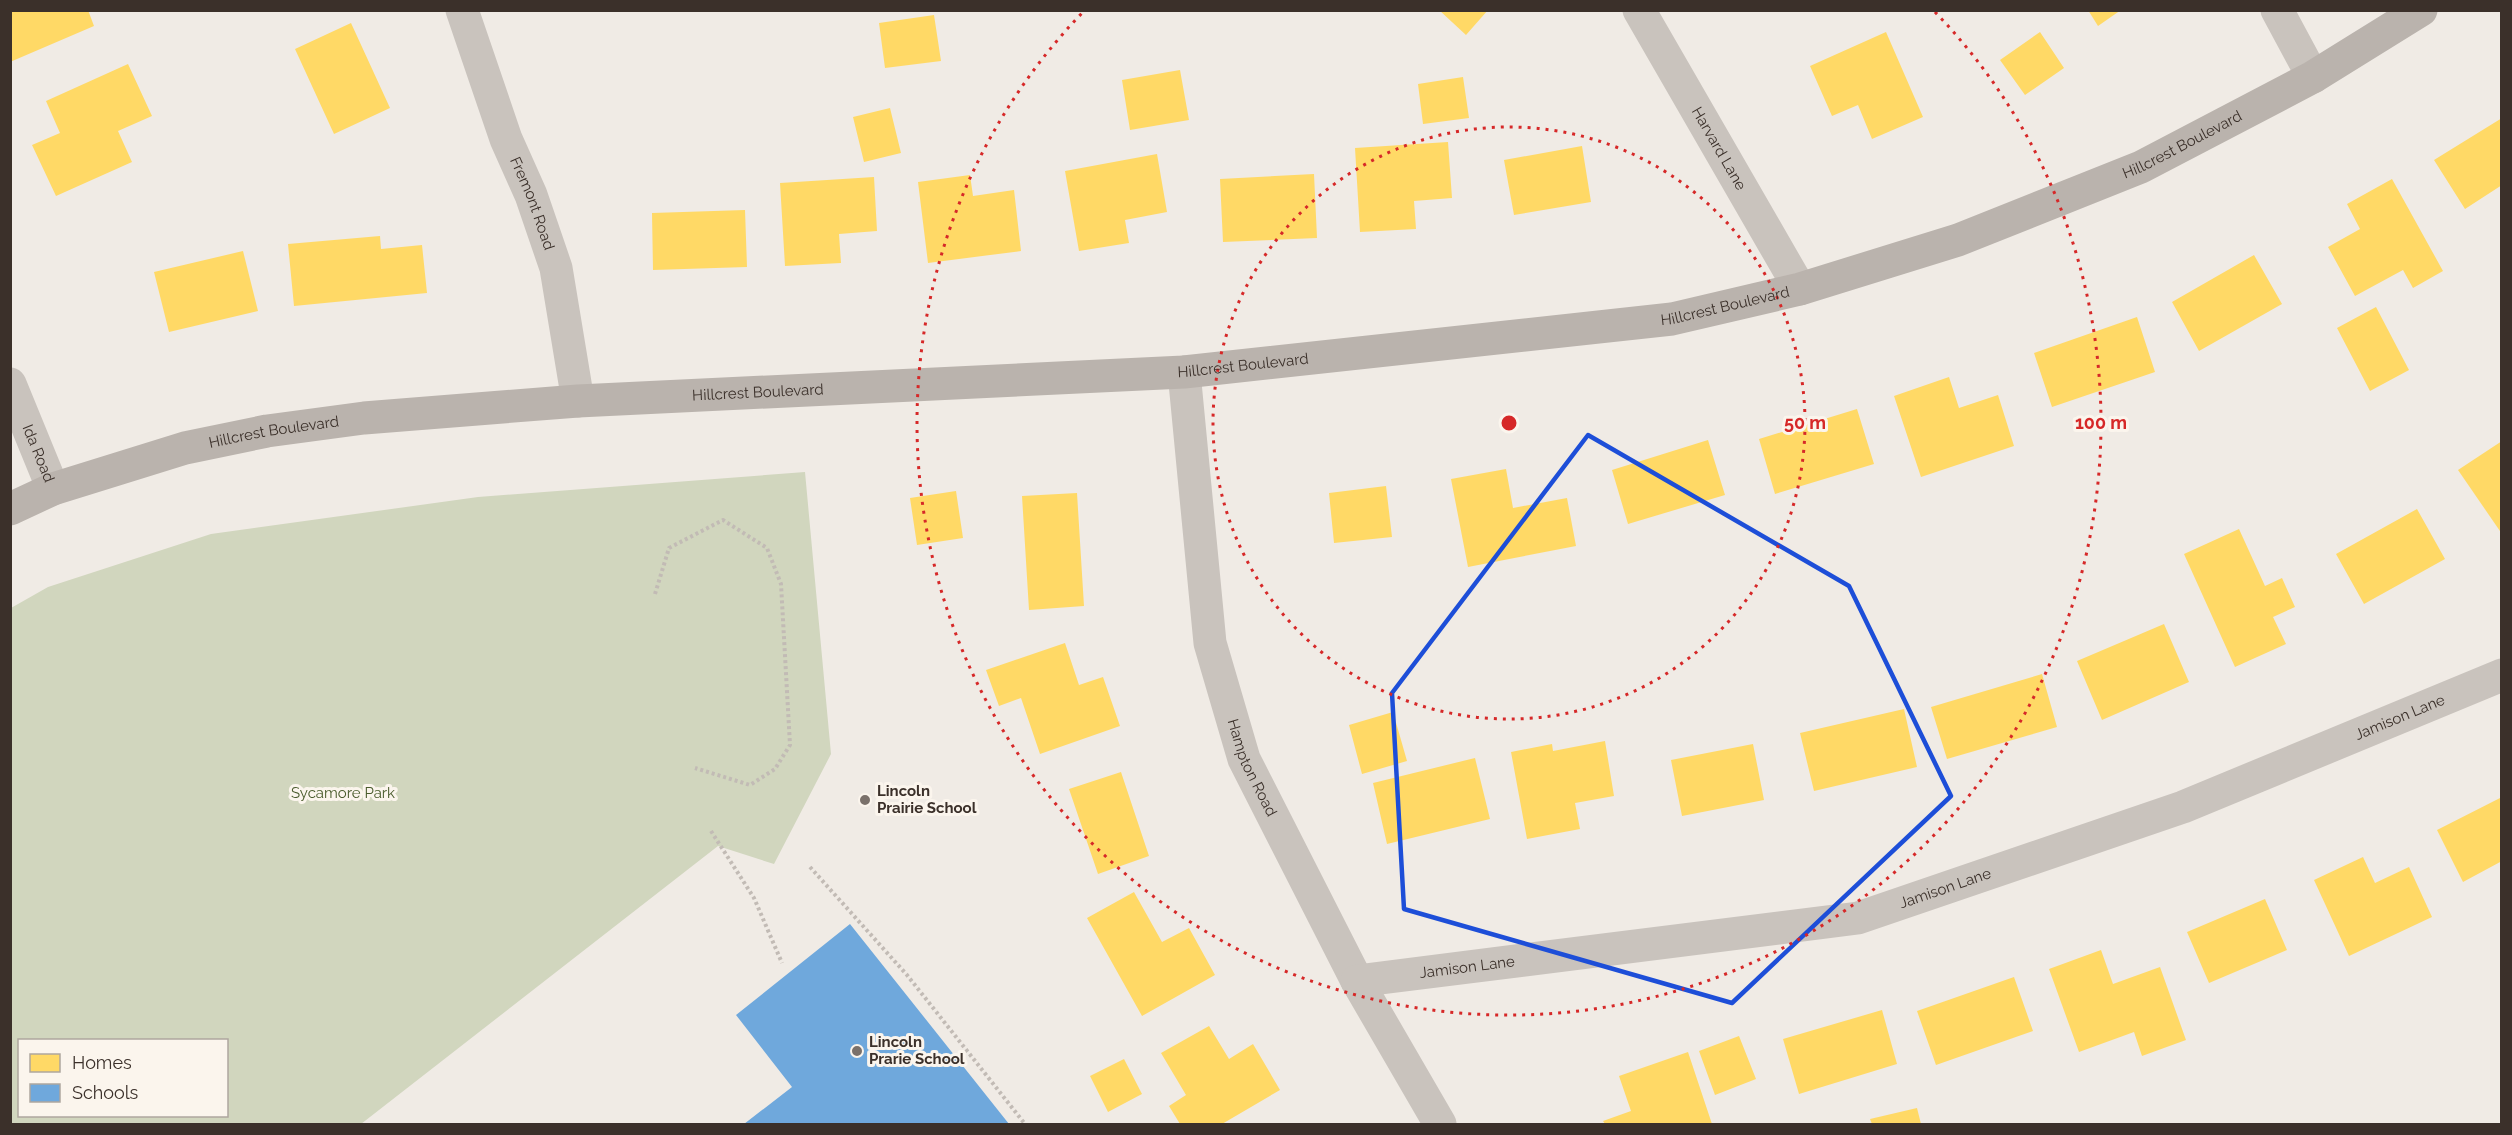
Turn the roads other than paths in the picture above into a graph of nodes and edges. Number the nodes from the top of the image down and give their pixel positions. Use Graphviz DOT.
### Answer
graph roads {
  1 [pos="462,10"];
  2 [pos="1639,10"];
  3 [pos="2277,10"];
  4 [pos="2421,10"];
  5 [pos="2313,77"];
  6 [pos="1800,289"];
  7 [pos="1184,372"];
  8 [pos="10,384"];
  9 [pos="578,401"];
  10 [pos="53,489"];
  11 [pos="10,509"];
  12 [pos="2502,675"];
  13 [pos="1357,981"];
  14 [pos="1440,1125"];
  1 -- 9 [label="street, Fremont Road"];
  2 -- 6 [label="street, Harvard Lane"];
  3 -- 5 [label="street"];
  4 -- 5 [label="street, Hillcrest Boulevard"];
  5 -- 6 [label="street, Hillcrest Boulevard"];
  6 -- 7 [label="street, Hillcrest Boulevard"];
  7 -- 9 [label="street, Hillcrest Boulevard"];
  7 -- 13 [label="street, Hampton Road"];
  8 -- 10 [label="street, Ida Road"];
  9 -- 10 [label="street, Hillcrest Boulevard"];
  10 -- 11 [label="street, Hillcrest Boulevard"];
  12 -- 13 [label="street, Jamison Lane"];
  13 -- 14 [label="street, Hampton Road"];
}
